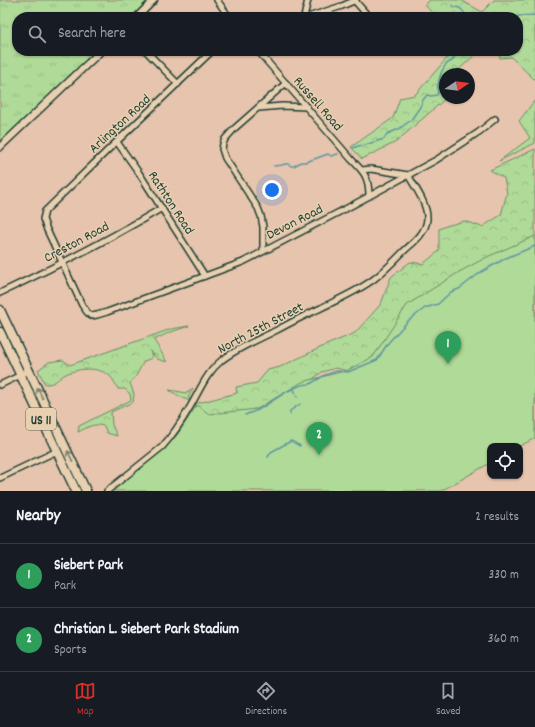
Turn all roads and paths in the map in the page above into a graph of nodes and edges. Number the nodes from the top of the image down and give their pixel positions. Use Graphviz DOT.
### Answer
graph roads {
  1 [pos="154,0"];
  2 [pos="217,0"];
  3 [pos="308,0"];
  4 [pos="355,0"];
  5 [pos="142,12"];
  6 [pos="226,12"];
  7 [pos="305,12"];
  8 [pos="323,12"];
  9 [pos="365,12"];
  10 [pos="96,56"];
  11 [pos="151,56"];
  12 [pos="207,56"];
  13 [pos="262,56"];
  14 [pos="286,83"];
  15 [pos="178,84"];
  16 [pos="307,107"];
  17 [pos="258,108"];
  18 [pos="495,119"];
  19 [pos="117,142"];
  20 [pos="0,147"];
  21 [pos="362,170"];
  22 [pos="408,175"];
  23 [pos="369,196"];
  24 [pos="162,208"];
  25 [pos="263,251"];
  26 [pos="63,263"];
  27 [pos="205,276"];
  28 [pos="0,293"];
  29 [pos="0,310"];
  30 [pos="0,332"];
  31 [pos="29,371"];
  32 [pos="20,375"];
  33 [pos="0,385"];
  34 [pos="57,451"];
  35 [pos="0,478"];
  36 [pos="76,491"];
  37 [pos="86,491"];
  38 [pos="107,491"];
  1 -- 5 [label="street"];
  2 -- 6 [label="street"];
  3 -- 7 [label="street"];
  4 -- 8 [label="street"];
  4 -- 9 [label="street"];
  10 -- 20 [label="street"];
  11 -- 15 [label="street"];
  12 -- 15 [label="street, Arlington Road"];
  13 -- 14 [label="street, Russell Road"];
  14 -- 16 [label="street, Russell Road"];
  14 -- 17 [label="street"];
  15 -- 19 [label="street, Arlington Road"];
  16 -- 17 [label="street"];
  16 -- 21 [label="street, Russell Road"];
  17 -- 25 [label="street"];
  18 -- 22 [label="street, Devon Road"];
  19 -- 24 [label="street, Rathton Road"];
  19 -- 26 [label="street, Arlington Road"];
  21 -- 22 [label="street"];
  21 -- 23 [label="street, Russell Road"];
  22 -- 23 [label="street, Devon Road"];
  22 -- 38 [label="street, North 25th Street"];
  23 -- 25 [label="street, Devon Road"];
  24 -- 26 [label="street, Creston Road"];
  24 -- 27 [label="street, Rathton Road"];
  25 -- 27 [label="street, Devon Road"];
  26 -- 27 [label="street, Devon Road"];
  26 -- 28 [label="street, Creston Road"];
  29 -- 31 [label="main road, US 11"];
  30 -- 32 [label="main road, US 11"];
  31 -- 32 [label="street"];
  37 -- 31 [label="main road, US 11, one-way"];
  32 -- 33 [label="street"];
  32 -- 34 [label="main road, US 11"];
  34 -- 35 [label="street"];
  34 -- 36 [label="main road, US 11"];
}
